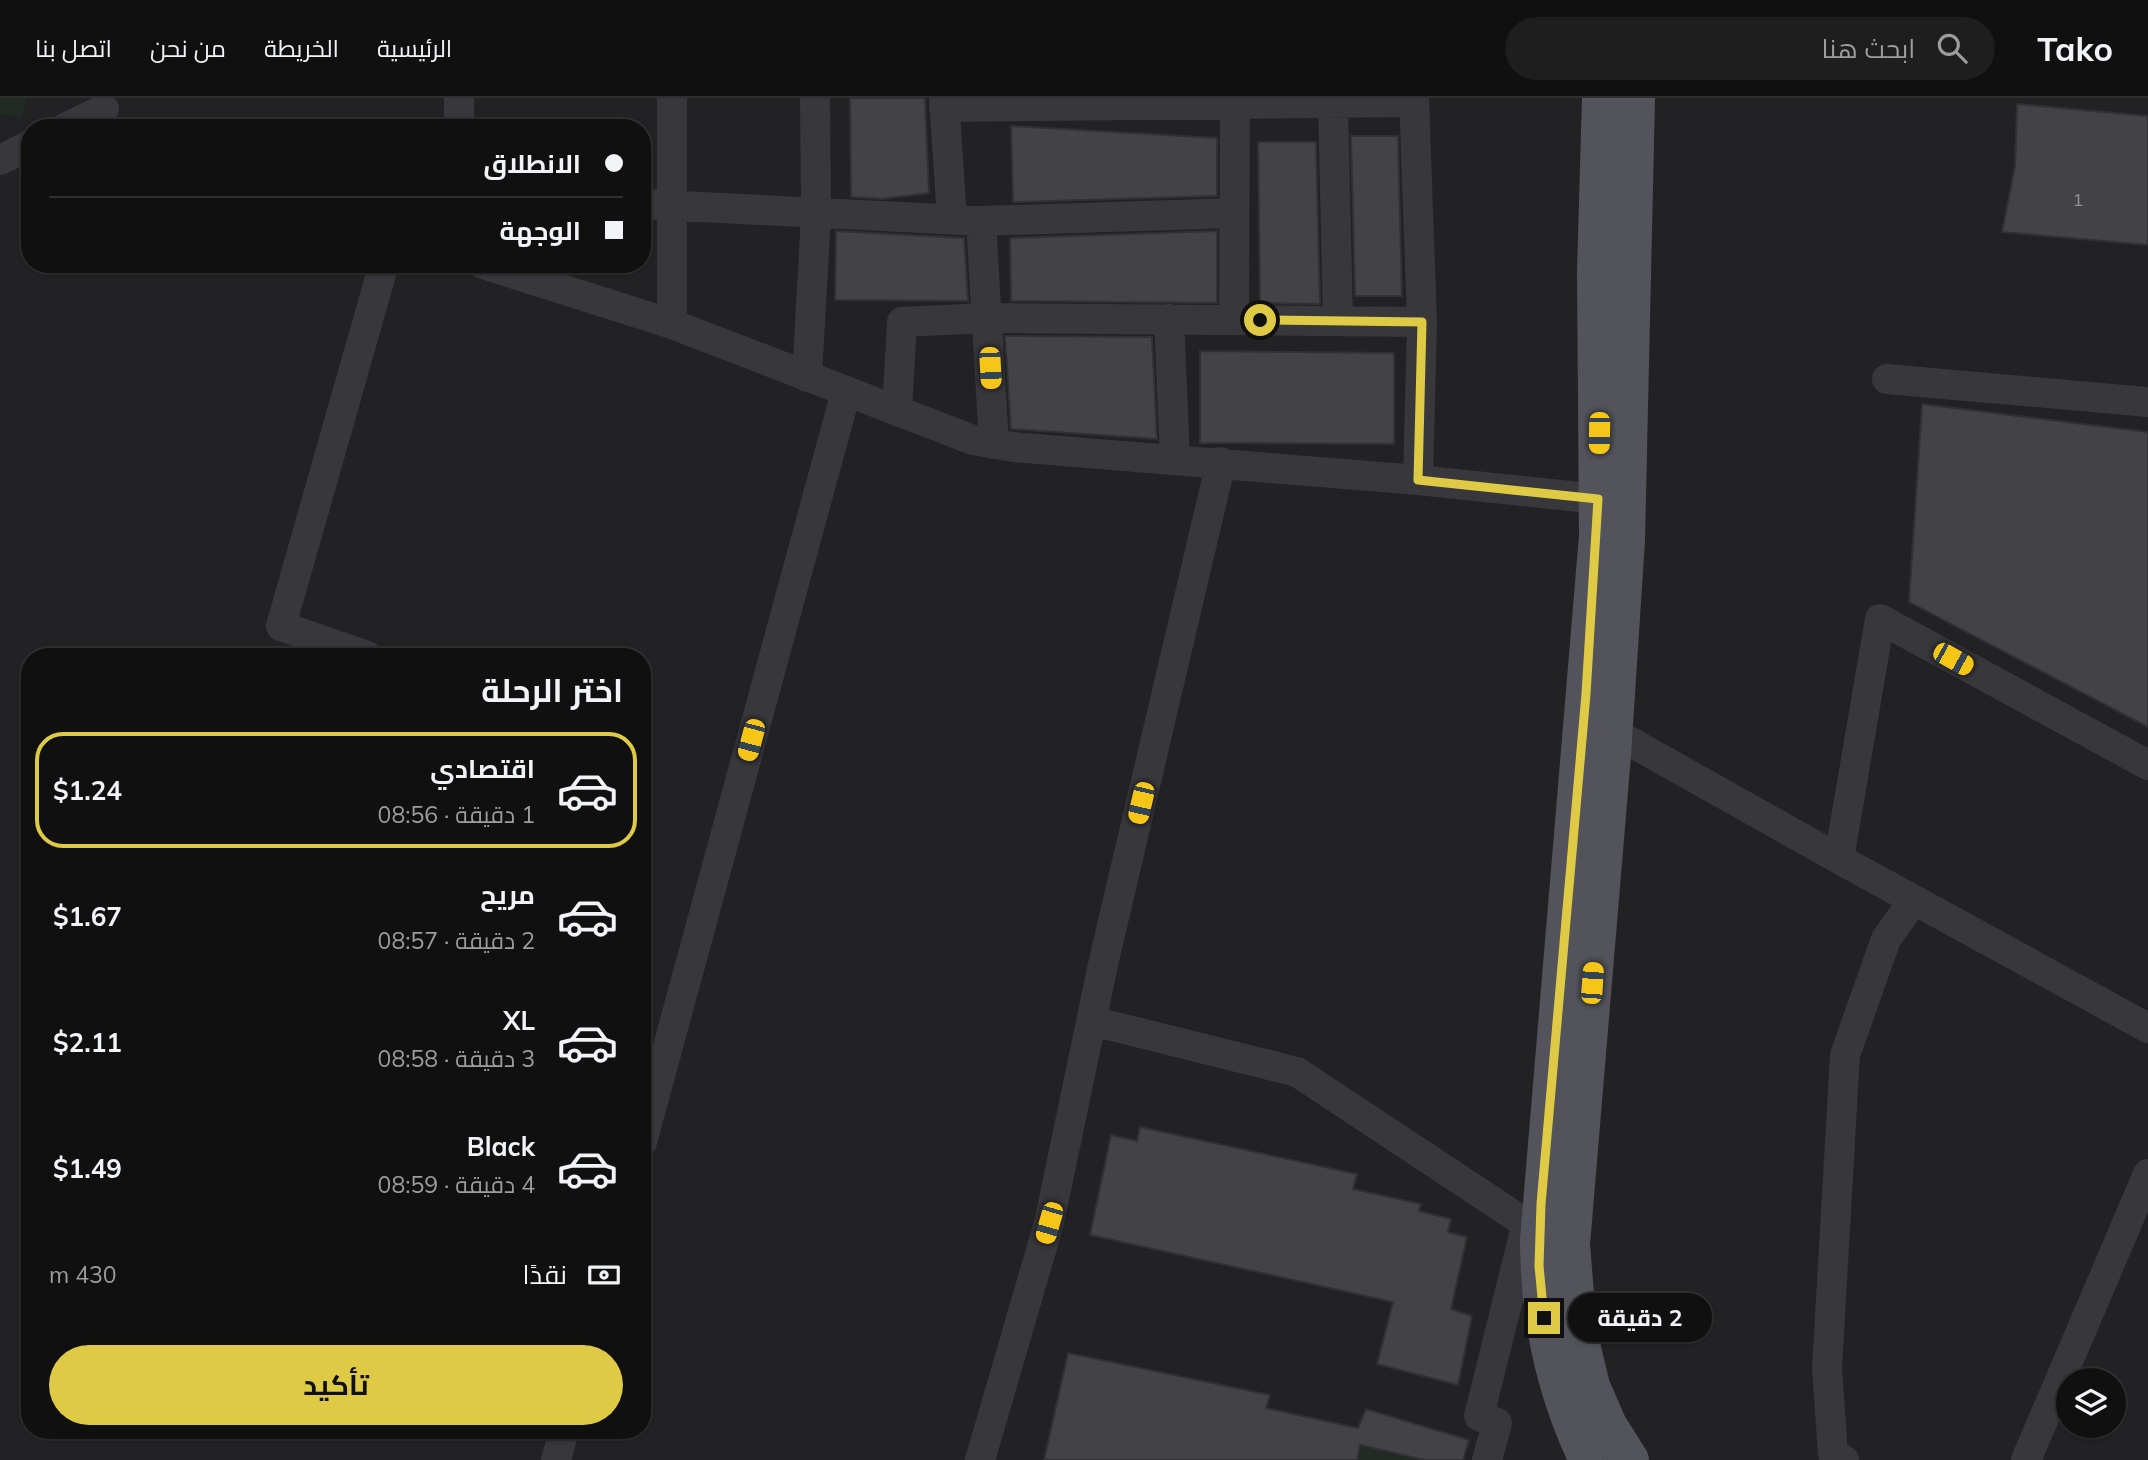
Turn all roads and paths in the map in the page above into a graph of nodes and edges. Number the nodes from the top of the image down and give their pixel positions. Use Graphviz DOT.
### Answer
graph roads {
  1 [pos="459,98"];
  2 [pos="672,98"];
  3 [pos="816,98"];
  4 [pos="1601,98"];
  5 [pos="1636,98"];
  6 [pos="1414,100"];
  7 [pos="1234,101"];
  8 [pos="1052,102"];
  9 [pos="944,103"];
  10 [pos="1334,104"];
  11 [pos="106,111"];
  12 [pos="87,119"];
  13 [pos="460,119"];
  14 [pos="21,150"];
  15 [pos="0,160"];
  16 [pos="651,205"];
  17 [pos="674,206"];
  18 [pos="1234,213"];
  19 [pos="816,215"];
  20 [pos="967,220"];
  21 [pos="1615,242"];
  22 [pos="381,273"];
  23 [pos="512,273"];
  24 [pos="987,318"];
  25 [pos="1169,319"];
  26 [pos="1234,320"];
  27 [pos="1338,321"];
  28 [pos="1422,322"];
  29 [pos="673,324"];
  30 [pos="807,377"];
  31 [pos="1887,380"];
  32 [pos="846,392"];
  33 [pos="2148,402"];
  34 [pos="897,411"];
  35 [pos="994,444"];
  36 [pos="1174,458"];
  37 [pos="1222,462"];
  38 [pos="1418,480"];
  39 [pos="1598,499"];
  40 [pos="344,648"];
  41 [pos="1613,732"];
  42 [pos="2148,765"];
  43 [pos="1839,859"];
  44 [pos="1913,901"];
  45 [pos="1092,1021"];
  46 [pos="2148,1028"];
  47 [pos="651,1109"];
  48 [pos="2148,1174"];
  49 [pos="1533,1227"];
  50 [pos="562,1439"];
  51 [pos="556,1460"];
  52 [pos="980,1460"];
  53 [pos="1487,1460"];
  54 [pos="1588,1460"];
  55 [pos="1630,1460"];
  56 [pos="1844,1460"];
  57 [pos="2026,1460"];
  1 -- 13 [label="street"];
  2 -- 17 [label="street"];
  3 -- 19 [label="street"];
  4 -- 21 [label="main road"];
  5 -- 21 [label="main road"];
  6 -- 10 [label="street"];
  6 -- 28 [label="street"];
  7 -- 8 [label="street"];
  7 -- 10 [label="street"];
  7 -- 18 [label="street"];
  8 -- 9 [label="street"];
  9 -- 20 [label="street"];
  10 -- 27 [label="street"];
  11 -- 12 [label="street"];
  14 -- 15 [label="street"];
  16 -- 17 [label="street"];
  17 -- 19 [label="street"];
  17 -- 29 [label="street"];
  18 -- 20 [label="street"];
  18 -- 26 [label="street"];
  19 -- 20 [label="street"];
  19 -- 30 [label="street"];
  20 -- 24 [label="street"];
  21 -- 39 [label="main road"];
  21 -- 41 [label="main road"];
  22 -- 40 [label="street"];
  23 -- 29 [label="street"];
  24 -- 25 [label="street"];
  24 -- 34 [label="street"];
  24 -- 35 [label="street"];
  25 -- 26 [label="street"];
  25 -- 36 [label="street"];
  26 -- 27 [label="street"];
  27 -- 28 [label="street"];
  28 -- 38 [label="street"];
  29 -- 30 [label="street"];
  30 -- 32 [label="street"];
  31 -- 33 [label="street"];
  32 -- 34 [label="street"];
  32 -- 47 [label="street"];
  34 -- 35 [label="street"];
  35 -- 36 [label="street"];
  36 -- 37 [label="street"];
  37 -- 38 [label="street"];
  37 -- 45 [label="street"];
  38 -- 39 [label="street"];
  39 -- 49 [label="main road"];
  41 -- 43 [label="street"];
  41 -- 55 [label="main road"];
  42 -- 43 [label="street"];
  43 -- 44 [label="street"];
  44 -- 46 [label="street"];
  44 -- 56 [label="street"];
  45 -- 49 [label="street"];
  45 -- 52 [label="street"];
  48 -- 57 [label="street"];
  49 -- 53 [label="street"];
  49 -- 54 [label="main road"];
  50 -- 51 [label="street"];
}
